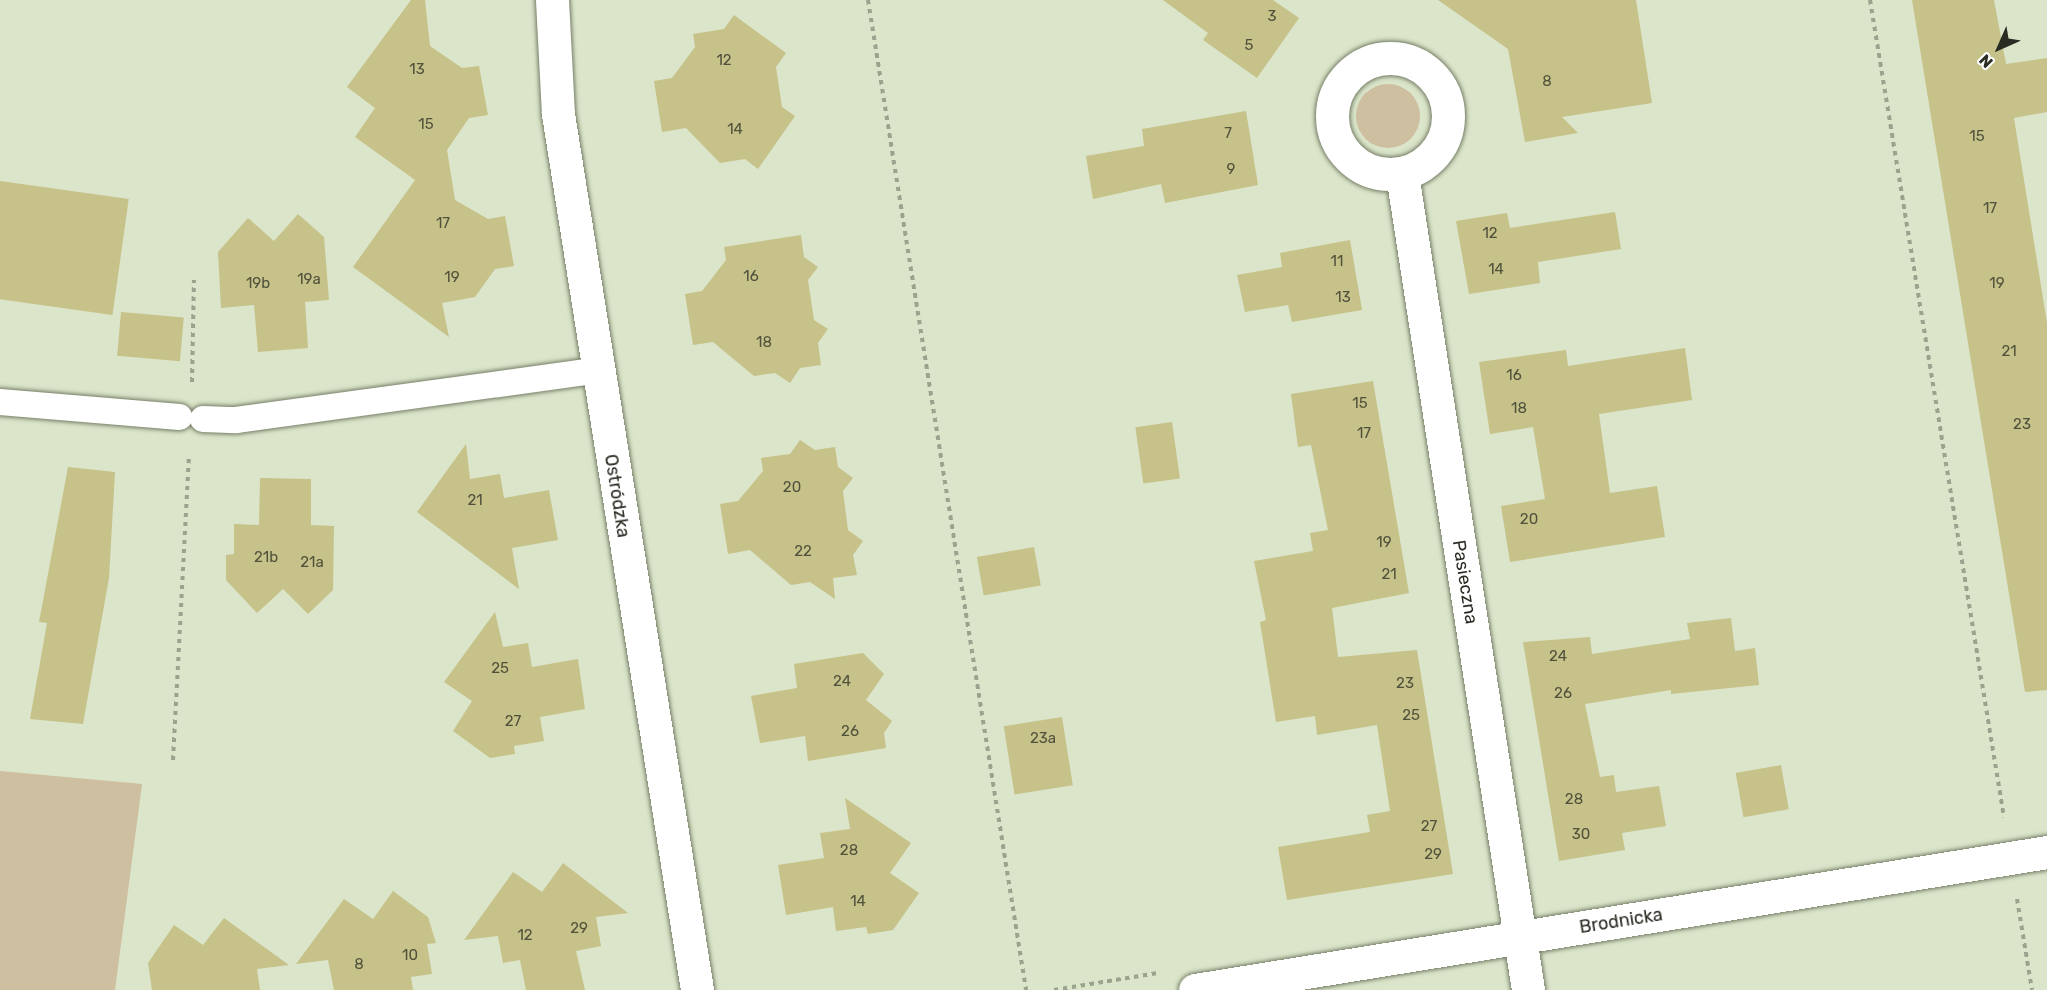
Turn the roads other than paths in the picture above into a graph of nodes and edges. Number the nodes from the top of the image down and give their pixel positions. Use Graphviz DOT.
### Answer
graph roads {
  1 [pos="552,0"];
  2 [pos="1402,174"];
  3 [pos="596,371"];
  4 [pos="0,402"];
  5 [pos="2047,852"];
  6 [pos="1519,938"];
  7 [pos="697,990"];
  8 [pos="1195,990"];
  9 [pos="1528,990"];
  1 -- 3 [label="street, Ostródzka"];
  2 -- 6 [label="street, Pasieczna"];
  3 -- 4 [label="lane"];
  3 -- 7 [label="street, Ostródzka"];
  5 -- 6 [label="street, Brodnicka"];
  6 -- 8 [label="street, Brodnicka"];
  6 -- 9 [label="street, Pasieczna"];
}
